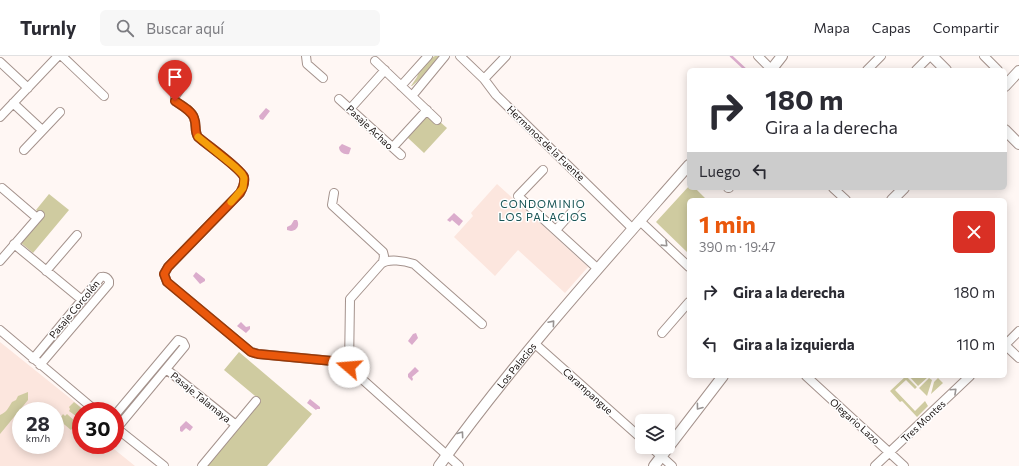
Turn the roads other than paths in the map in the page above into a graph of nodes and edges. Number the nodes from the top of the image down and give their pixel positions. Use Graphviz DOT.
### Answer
graph roads {
  1 [pos="58,56"];
  2 [pos="62,56"];
  3 [pos="306,56"];
  4 [pos="428,56"];
  5 [pos="445,56"];
  6 [pos="460,56"];
  7 [pos="506,56"];
  8 [pos="758,56"];
  9 [pos="782,56"];
  10 [pos="881,56"];
  11 [pos="931,56"];
  12 [pos="984,56"];
  13 [pos="375,60"];
  14 [pos="0,62"];
  15 [pos="769,68"];
  16 [pos="773,68"];
  17 [pos="869,68"];
  18 [pos="918,68"];
  19 [pos="944,68"];
  20 [pos="996,68"];
  21 [pos="384,70"];
  22 [pos="1019,71"];
  23 [pos="323,78"];
  24 [pos="484,79"];
  25 [pos="1007,81"];
  26 [pos="401,86"];
  27 [pos="28,88"];
  28 [pos="180,89"];
  29 [pos="104,96"];
  30 [pos="412,96"];
  31 [pos="340,99"];
  32 [pos="13,103"];
  33 [pos="350,108"];
  34 [pos="427,110"];
  35 [pos="60,112"];
  36 [pos="0,117"];
  37 [pos="437,120"];
  38 [pos="42,130"];
  39 [pos="1007,132"];
  40 [pos="1019,144"];
  41 [pos="393,147"];
  42 [pos="24,150"];
  43 [pos="401,155"];
  44 [pos="687,167"];
  45 [pos="543,170"];
  46 [pos="2,188"];
  47 [pos="835,190"];
  48 [pos="902,190"];
  49 [pos="334,193"];
  50 [pos="844,198"];
  51 [pos="894,198"];
  52 [pos="579,204"];
  53 [pos="640,221"];
  54 [pos="633,229"];
  55 [pos="556,230"];
  56 [pos="77,235"];
  57 [pos="14,244"];
  58 [pos="1,257"];
  59 [pos="383,262"];
  60 [pos="687,265"];
  61 [pos="598,269"];
  62 [pos="46,271"];
  63 [pos="82,300"];
  64 [pos="687,304"];
  65 [pos="482,324"];
  66 [pos="0,330"];
  67 [pos="1019,331"];
  68 [pos="662,334"];
  69 [pos="534,343"];
  70 [pos="1007,343"];
  71 [pos="1007,347"];
  72 [pos="1019,358"];
  73 [pos="32,359"];
  74 [pos="40,365"];
  75 [pos="349,367"];
  76 [pos="166,369"];
  77 [pos="721,378"];
  78 [pos="808,378"];
  79 [pos="968,378"];
  80 [pos="256,401"];
  81 [pos="85,402"];
  82 [pos="124,404"];
  83 [pos="124,419"];
  84 [pos="236,425"];
  85 [pos="635,433"];
  86 [pos="124,434"];
  87 [pos="890,452"];
  88 [pos="660,454"];
  89 [pos="447,455"];
  90 [pos="662,456"];
  91 [pos="164,466"];
  92 [pos="202,466"];
  93 [pos="439,466"];
  94 [pos="459,466"];
  95 [pos="654,466"];
  96 [pos="672,466"];
  97 [pos="875,466"];
  98 [pos="904,466"];
  1 -- 27 [label="street"];
  2 -- 29 [label="street"];
  3 -- 23 [label="street"];
  4 -- 26 [label="street"];
  5 -- 30 [label="street"];
  6 -- 24 [label="street, Hermanos de la Fuente"];
  7 -- 24 [label="street"];
  8 -- 15 [label="street"];
  9 -- 16 [label="main road"];
  10 -- 17 [label="street"];
  11 -- 18 [label="street"];
  11 -- 19 [label="main road"];
  12 -- 20 [label="street"];
  13 -- 21 [label="street"];
  14 -- 27 [label="street"];
  21 -- 26 [label="street"];
  21 -- 33 [label="street"];
  22 -- 25 [label="main road"];
  24 -- 54 [label="street, Hermanos de la Fuente"];
  26 -- 30 [label="street"];
  27 -- 32 [label="street"];
  28 -- 75 [label="street"];
  30 -- 34 [label="street"];
  31 -- 33 [label="street, Pasaje Achao"];
  32 -- 36 [label="street"];
  32 -- 38 [label="street"];
  33 -- 41 [label="street, Pasaje Achao"];
  34 -- 37 [label="street"];
  34 -- 41 [label="street"];
  35 -- 38 [label="street"];
  38 -- 42 [label="street"];
  39 -- 40 [label="main road"];
  41 -- 43 [label="street, Pasaje Achao"];
  44 -- 53 [label="main road, Los Palacios"];
  45 -- 55 [label="street"];
  46 -- 57 [label="street"];
  47 -- 50 [label="street"];
  48 -- 51 [label="main road"];
  49 -- 59 [label="street"];
  52 -- 55 [label="street"];
  53 -- 54 [label="main road, Los Palacios"];
  53 -- 60 [label="street, one-way"];
  54 -- 61 [label="main road, Los Palacios"];
  55 -- 61 [label="street"];
  56 -- 62 [label="street"];
  57 -- 58 [label="street"];
  57 -- 62 [label="street"];
  59 -- 65 [label="street"];
  59 -- 75 [label="street"];
  69 -- 61 [label="main road, Los Palacios, one-way"];
  62 -- 63 [label="street"];
  63 -- 73 [label="street, Pasaje Corcolén"];
  63 -- 74 [label="street, Pasaje Corcolén"];
  64 -- 68 [label="street"];
  66 -- 73 [label="street"];
  67 -- 70 [label="street"];
  69 -- 85 [label="street, Carampangue"];
  89 -- 69 [label="main road, Los Palacios, one-way"];
  71 -- 72 [label="street"];
  73 -- 74 [label="street"];
  74 -- 81 [label="street"];
  75 -- 89 [label="street"];
  76 -- 82 [label="street"];
  76 -- 83 [label="street"];
  76 -- 84 [label="street, Pasaje Talamaya"];
  77 -- 90 [label="main road, one-way"];
  78 -- 87 [label="street, Olegario Lazo"];
  87 -- 79 [label="street, Tres Montes, one-way"];
  80 -- 84 [label="street"];
  84 -- 92 [label="street"];
  86 -- 91 [label="street"];
  87 -- 97 [label="street, Tres Montes"];
  87 -- 98 [label="street, Olegario Lazo"];
  88 -- 90 [label="street"];
  89 -- 93 [label="main road, Los Palacios"];
  89 -- 94 [label="street"];
  90 -- 95 [label="main road"];
  90 -- 96 [label="street"];
}
